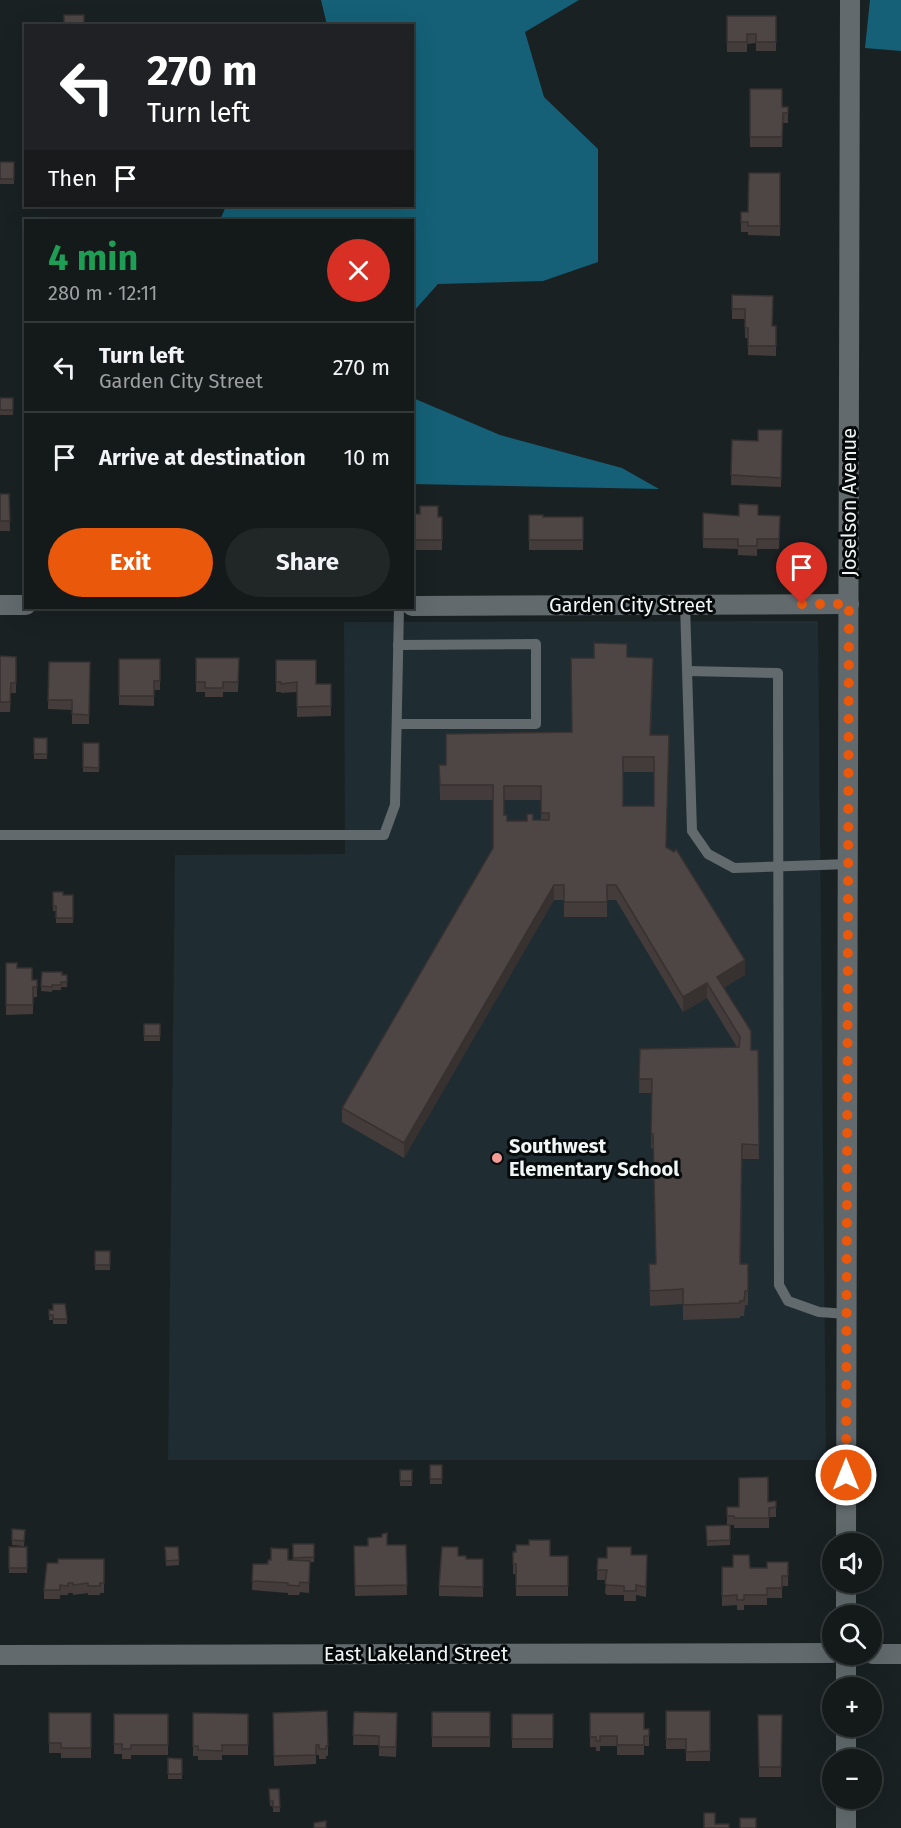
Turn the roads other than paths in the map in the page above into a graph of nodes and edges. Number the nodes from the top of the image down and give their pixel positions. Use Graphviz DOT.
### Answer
graph roads {
  1 [pos="850,0"];
  2 [pos="849,604"];
  3 [pos="0,605"];
  4 [pos="24,605"];
  5 [pos="686,605"];
  6 [pos="414,606"];
  7 [pos="399,609"];
  8 [pos="398,645"];
  9 [pos="688,671"];
  10 [pos="397,724"];
  11 [pos="0,835"];
  12 [pos="849,864"];
  13 [pos="778,866"];
  14 [pos="847,1314"];
  15 [pos="846,1533"];
  16 [pos="822,1653"];
  17 [pos="882,1654"];
  18 [pos="901,1654"];
  19 [pos="0,1655"];
  20 [pos="846,1809"];
  21 [pos="846,1828"];
  1 -- 2 [label="street, Joselson Avenue"];
  2 -- 5 [label="street, Garden City Street"];
  2 -- 12 [label="street, Joselson Avenue"];
  3 -- 4 [label="street"];
  5 -- 6 [label="street, Garden City Street"];
  5 -- 9 [label="lane"];
  7 -- 8 [label="lane"];
  8 -- 10 [label="lane"];
  8 -- 10 [label="lane"];
  9 -- 13 [label="lane"];
  9 -- 13 [label="lane"];
  10 -- 11 [label="lane"];
  12 -- 13 [label="lane"];
  12 -- 14 [label="street, Joselson Avenue"];
  13 -- 14 [label="lane"];
  14 -- 15 [label="street, Joselson Avenue"];
  16 -- 19 [label="street, East Lakeland Street"];
  17 -- 18 [label="street"];
  20 -- 21 [label="street"];
}
